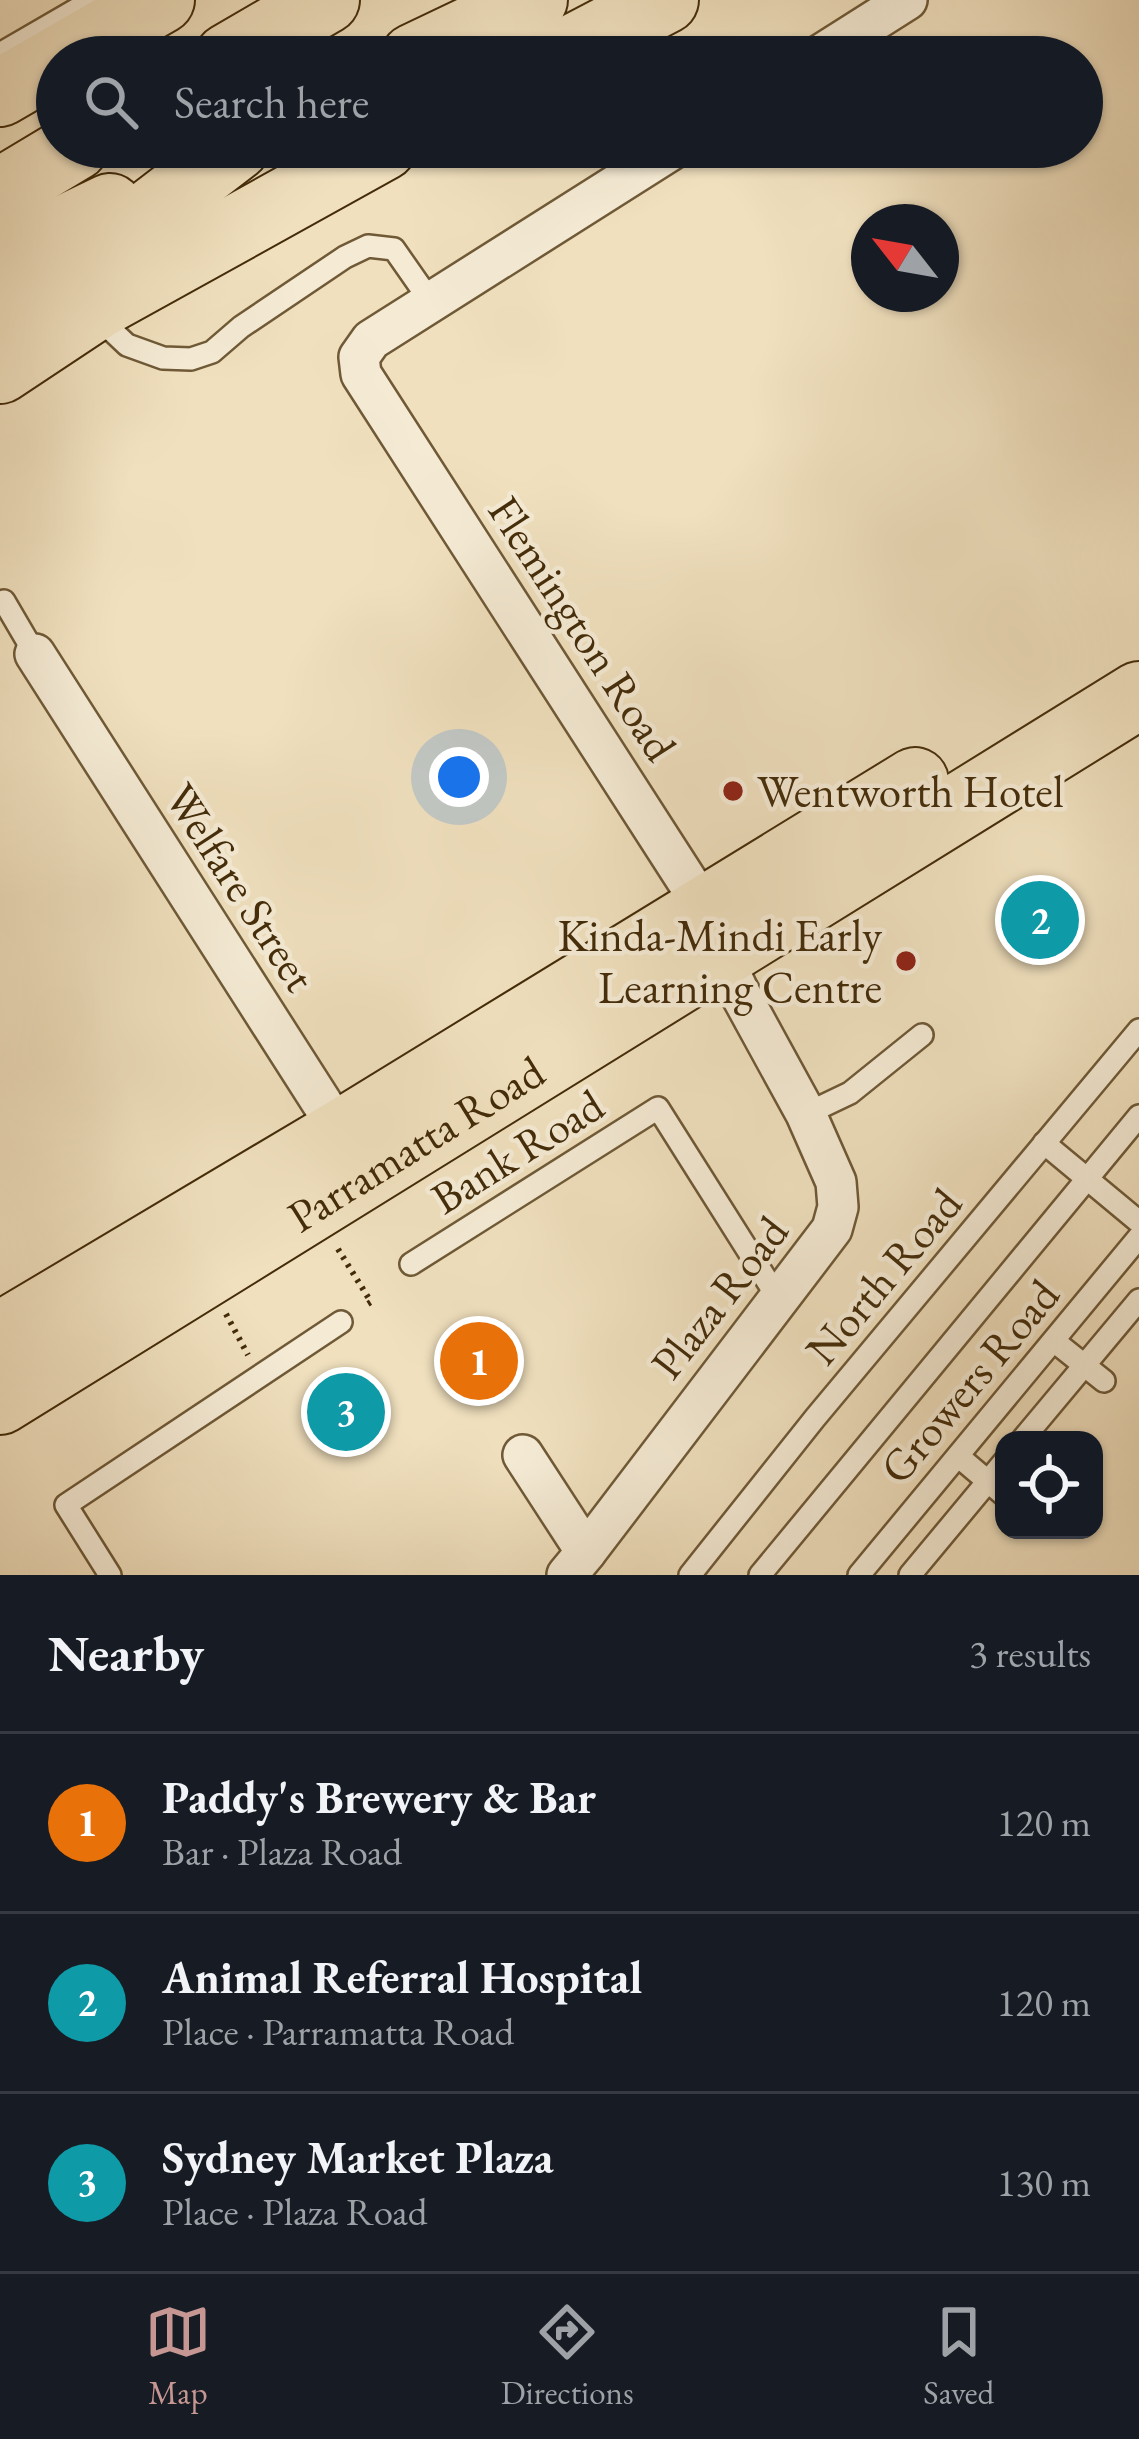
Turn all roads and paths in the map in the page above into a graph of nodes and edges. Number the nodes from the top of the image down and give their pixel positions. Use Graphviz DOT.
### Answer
graph roads {
  1 [pos="93,0"];
  2 [pos="161,0"];
  3 [pos="326,0"];
  4 [pos="456,0"];
  5 [pos="533,0"];
  6 [pos="665,0"];
  7 [pos="907,0"];
  8 [pos="98,36"];
  9 [pos="264,36"];
  10 [pos="399,36"];
  11 [pos="458,36"];
  12 [pos="596,36"];
  13 [pos="850,36"];
  14 [pos="0,54"];
  15 [pos="36,72"];
  16 [pos="0,93"];
  17 [pos="40,168"];
  18 [pos="199,168"];
  19 [pos="208,168"];
  20 [pos="335,168"];
  21 [pos="643,168"];
  22 [pos="0,192"];
  23 [pos="35,298"];
  24 [pos="431,302"];
  25 [pos="0,370"];
  26 [pos="4,601"];
  27 [pos="1139,647"];
  28 [pos="35,654"];
  29 [pos="1139,695"];
  30 [pos="711,933"];
  31 [pos="1139,1030"];
  32 [pos="922,1035"];
  33 [pos="806,1114"];
  34 [pos="1139,1116"];
  35 [pos="1044,1143"];
  36 [pos="353,1153"];
  37 [pos="1087,1179"];
  38 [pos="1139,1222"];
  39 [pos="1135,1250"];
  40 [pos="345,1260"];
  41 [pos="411,1264"];
  42 [pos="778,1298"];
  43 [pos="1139,1300"];
  44 [pos="341,1322"];
  45 [pos="0,1336"];
  46 [pos="1054,1341"];
  47 [pos="1084,1366"];
  48 [pos="1104,1382"];
  49 [pos="0,1401"];
  50 [pos="1030,1431"];
  51 [pos="523,1455"];
  52 [pos="958,1456"];
  53 [pos="995,1487"];
  54 [pos="995,1489"];
  55 [pos="577,1564"];
  56 [pos="110,1575"];
  57 [pos="690,1575"];
  58 [pos="760,1575"];
  59 [pos="860,1575"];
  60 [pos="910,1575"];
  1 -- 14 [label="lane"];
  2 -- 8 [label="highway"];
  3 -- 9 [label="highway"];
  4 -- 10 [label="highway"];
  5 -- 11 [label="highway"];
  6 -- 12 [label="highway"];
  7 -- 13 [label="street"];
  15 -- 16 [label="highway"];
  17 -- 22 [label="highway"];
  18 -- 23 [label="highway"];
  19 -- 23 [label="highway"];
  20 -- 23 [label="highway"];
  21 -- 24 [label="street"];
  23 -- 24 [label="lane"];
  23 -- 25 [label="highway"];
  24 -- 30 [label="street, Flemington Road"];
  26 -- 28 [label="lane"];
  27 -- 30 [label="highway, Parramatta Road"];
  28 -- 36 [label="street, Welfare Street"];
  29 -- 30 [label="highway, Parramatta Road"];
  30 -- 33 [label="street, Plaza Road"];
  30 -- 36 [label="highway, Parramatta Road"];
  31 -- 35 [label="lane, North Road"];
  32 -- 33 [label="lane"];
  33 -- 42 [label="street, Plaza Road"];
  34 -- 37 [label="lane"];
  35 -- 37 [label="lane"];
  35 -- 57 [label="lane, North Road"];
  36 -- 45 [label="highway, Parramatta Road"];
  36 -- 49 [label="highway, Parramatta Road"];
  37 -- 38 [label="lane"];
  37 -- 58 [label="lane"];
  39 -- 46 [label="lane, Growers Road"];
  40 -- 44 [label="path"];
  41 -- 42 [label="lane, Bank Road"];
  42 -- 55 [label="street, Plaza Road"];
  43 -- 47 [label="lane, Growers Road"];
  44 -- 56 [label="lane"];
  46 -- 47 [label="lane"];
  46 -- 52 [label="lane, Growers Road"];
  47 -- 48 [label="lane"];
  47 -- 50 [label="lane, Growers Road"];
  51 -- 55 [label="street, Plaza Road"];
  52 -- 53 [label="lane"];
  52 -- 59 [label="lane, Growers Road"];
  54 -- 60 [label="lane, Growers Road"];
}
